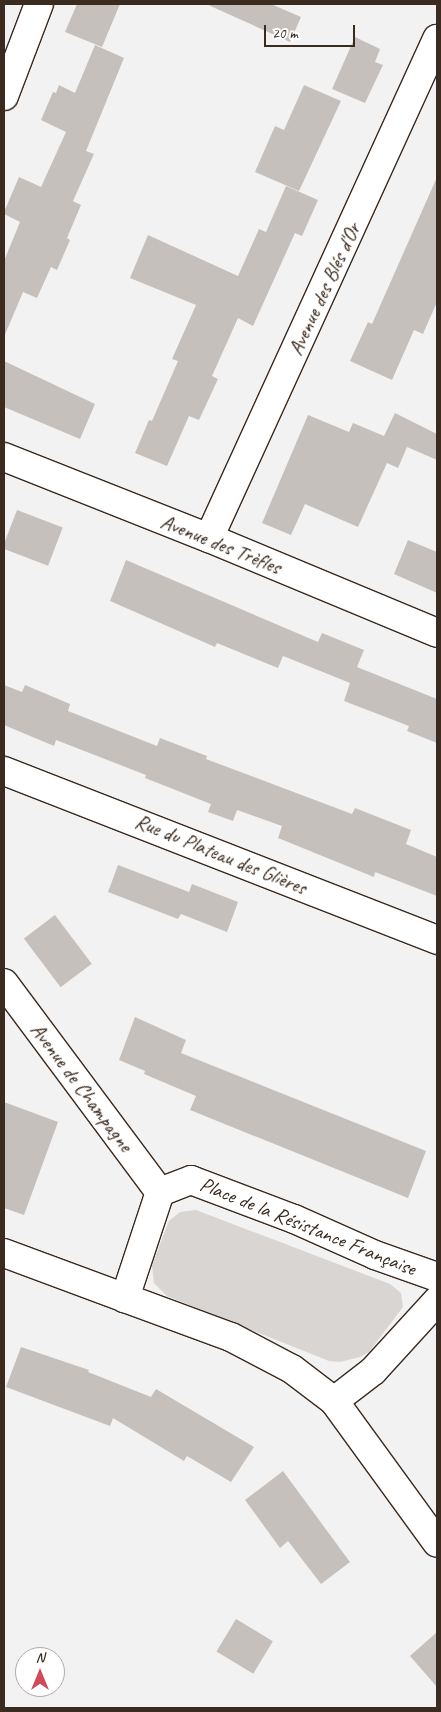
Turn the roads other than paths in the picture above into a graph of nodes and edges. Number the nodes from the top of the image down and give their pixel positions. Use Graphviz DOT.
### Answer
graph roads {
  1 [pos="39,4"];
  2 [pos="437,39"];
  3 [pos="4,96"];
  4 [pos="4,457"];
  5 [pos="209,538"];
  6 [pos="437,633"];
  7 [pos="4,770"];
  8 [pos="437,940"];
  9 [pos="4,983"];
  10 [pos="160,1192"];
  11 [pos="4,1253"];
  12 [pos="437,1277"];
  13 [pos="125,1298"];
  14 [pos="437,1301"];
  15 [pos="334,1401"];
  16 [pos="436,1542"];
  1 -- 3 [label="street"];
  2 -- 5 [label="street, Avenue des Blés d'Or"];
  4 -- 5 [label="street, Avenue des Trèfles"];
  5 -- 6 [label="street, Avenue des Trèfles"];
  7 -- 8 [label="street, Rue du Plateau des Glières"];
  9 -- 10 [label="street, Avenue de Champagne"];
  10 -- 12 [label="street, Place de la Résistance Française"];
  10 -- 13 [label="street"];
  11 -- 13 [label="street"];
  13 -- 15 [label="street"];
  14 -- 15 [label="street"];
  15 -- 16 [label="street"];
}
